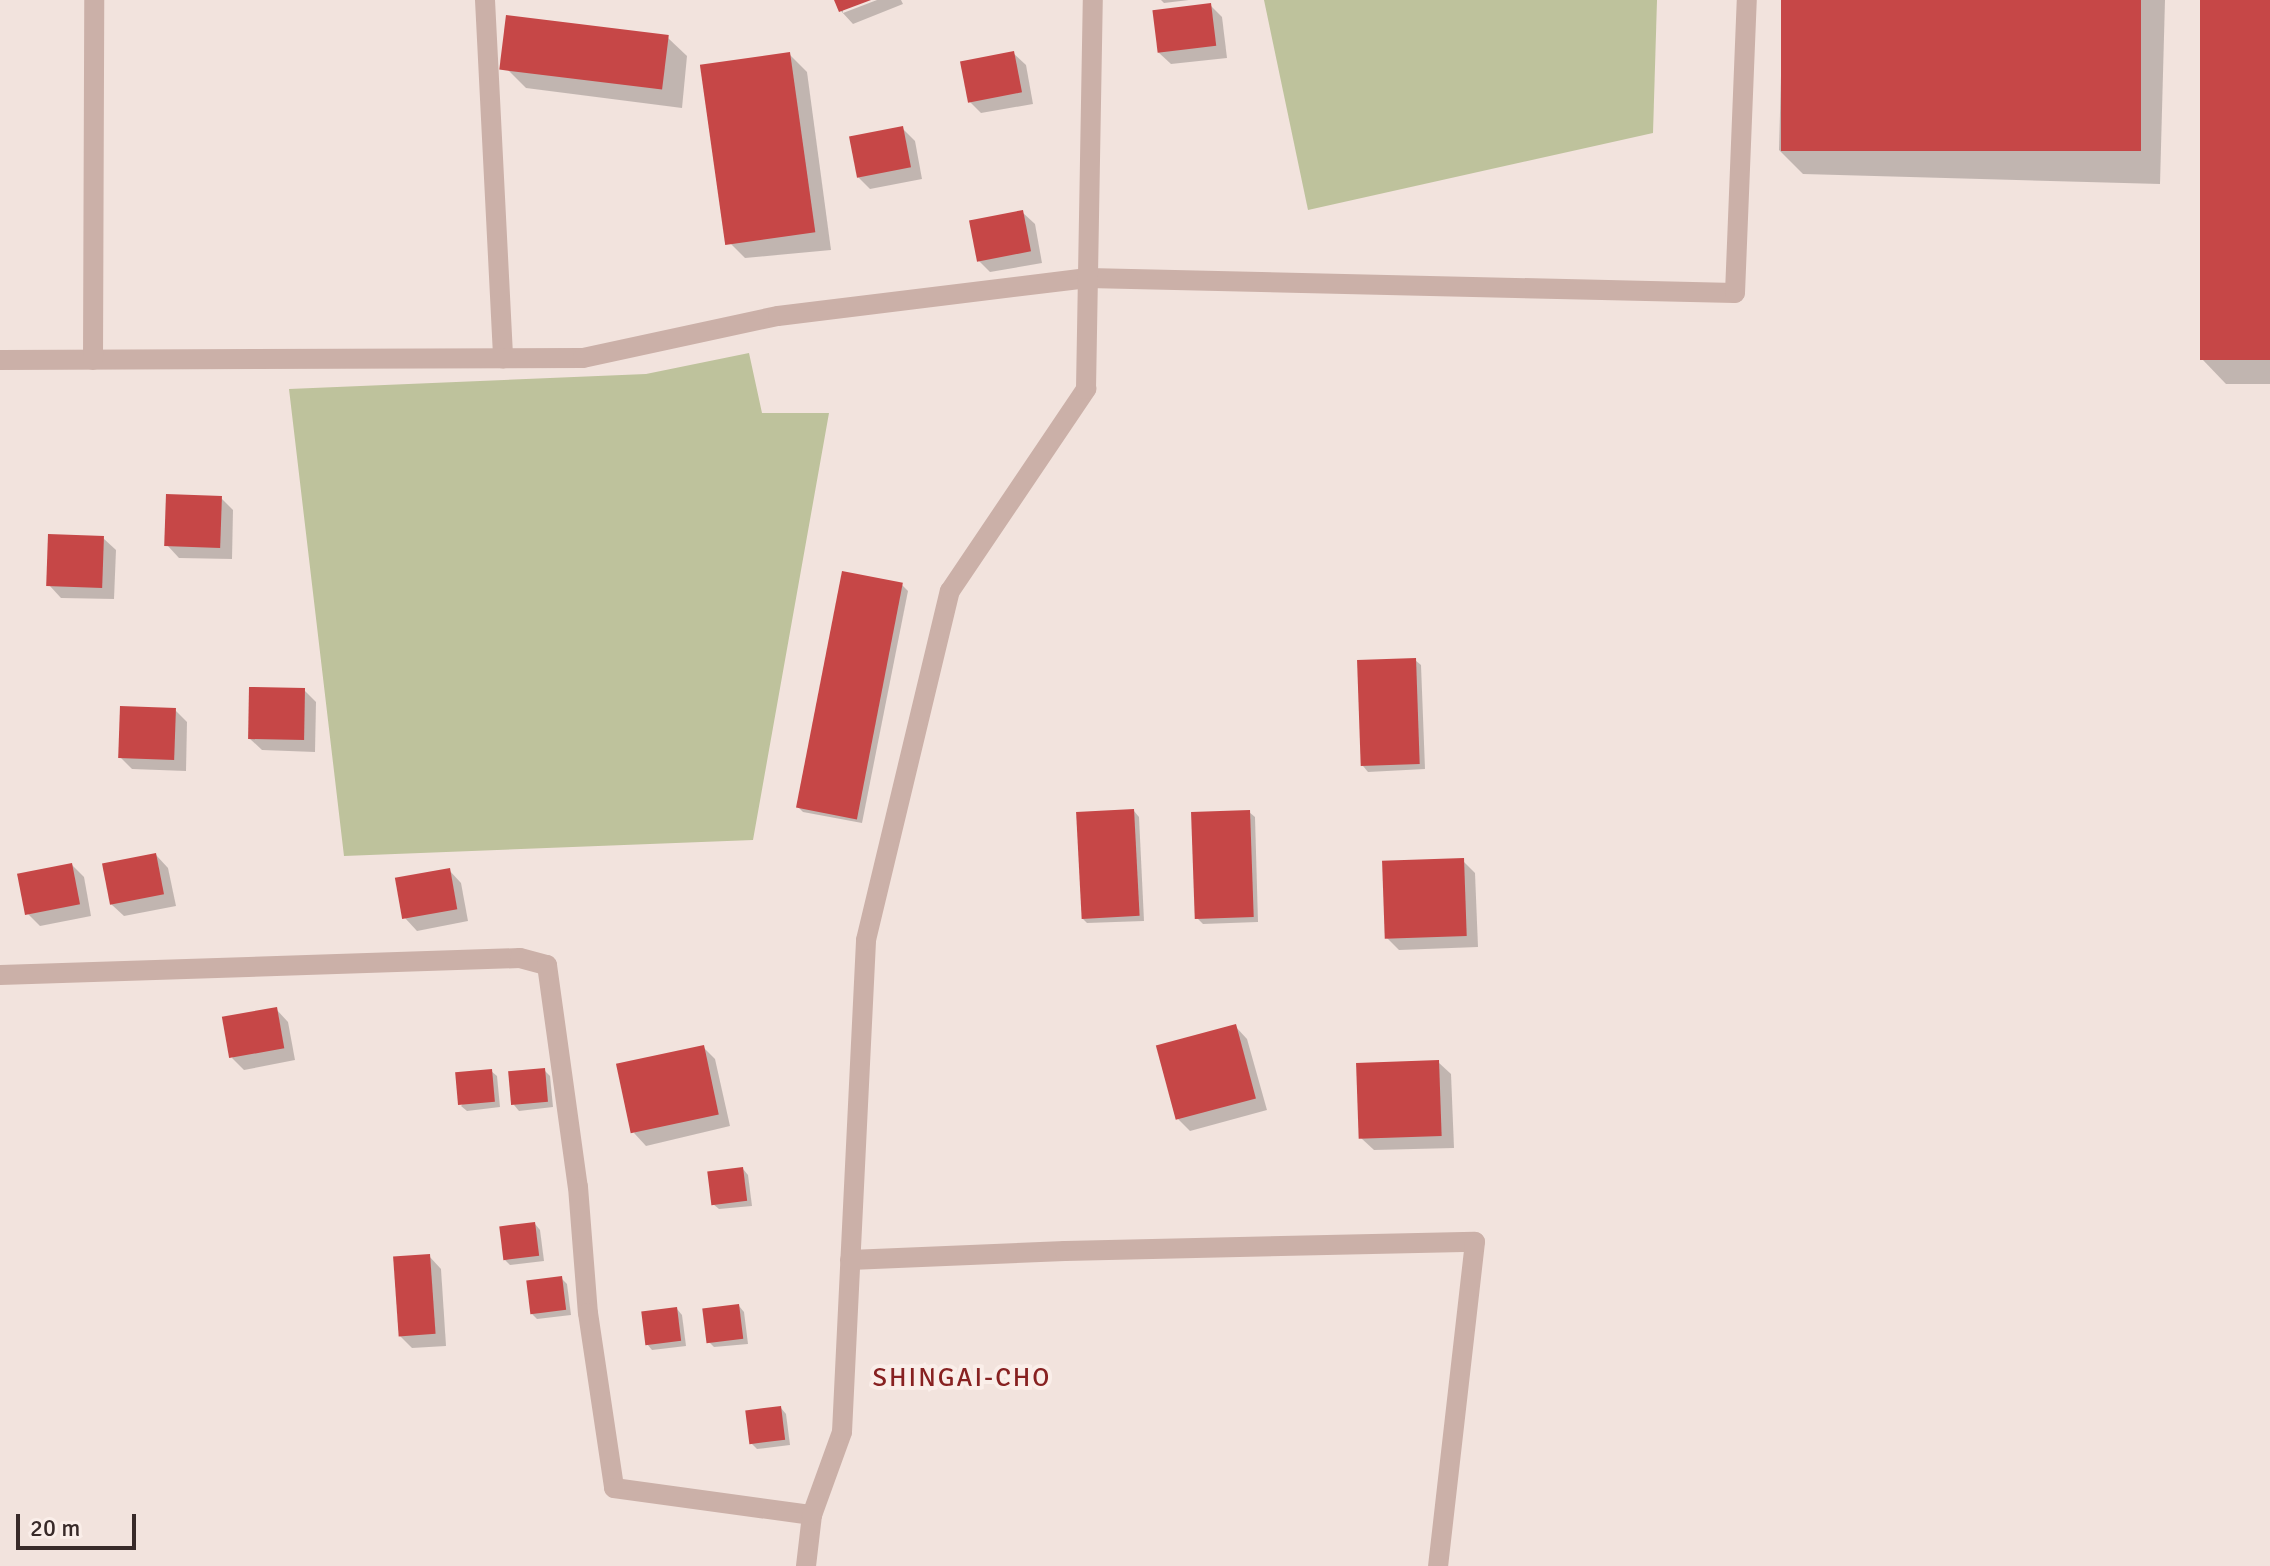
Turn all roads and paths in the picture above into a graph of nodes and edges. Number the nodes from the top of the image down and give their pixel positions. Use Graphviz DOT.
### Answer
graph roads {
  1 [pos="94,0"];
  2 [pos="485,0"];
  3 [pos="1093,0"];
  4 [pos="1747,0"];
  5 [pos="1088,278"];
  6 [pos="503,359"];
  7 [pos="0,360"];
  8 [pos="93,360"];
  9 [pos="0,975"];
  10 [pos="850,1260"];
  11 [pos="812,1515"];
  12 [pos="806,1566"];
  13 [pos="1438,1566"];
  1 -- 8 [label="street"];
  2 -- 6 [label="street"];
  3 -- 5 [label="street"];
  4 -- 5 [label="street"];
  5 -- 6 [label="street"];
  5 -- 10 [label="street"];
  6 -- 8 [label="street"];
  7 -- 8 [label="street"];
  9 -- 11 [label="street"];
  10 -- 11 [label="street"];
  10 -- 13 [label="street"];
  11 -- 12 [label="street"];
}
